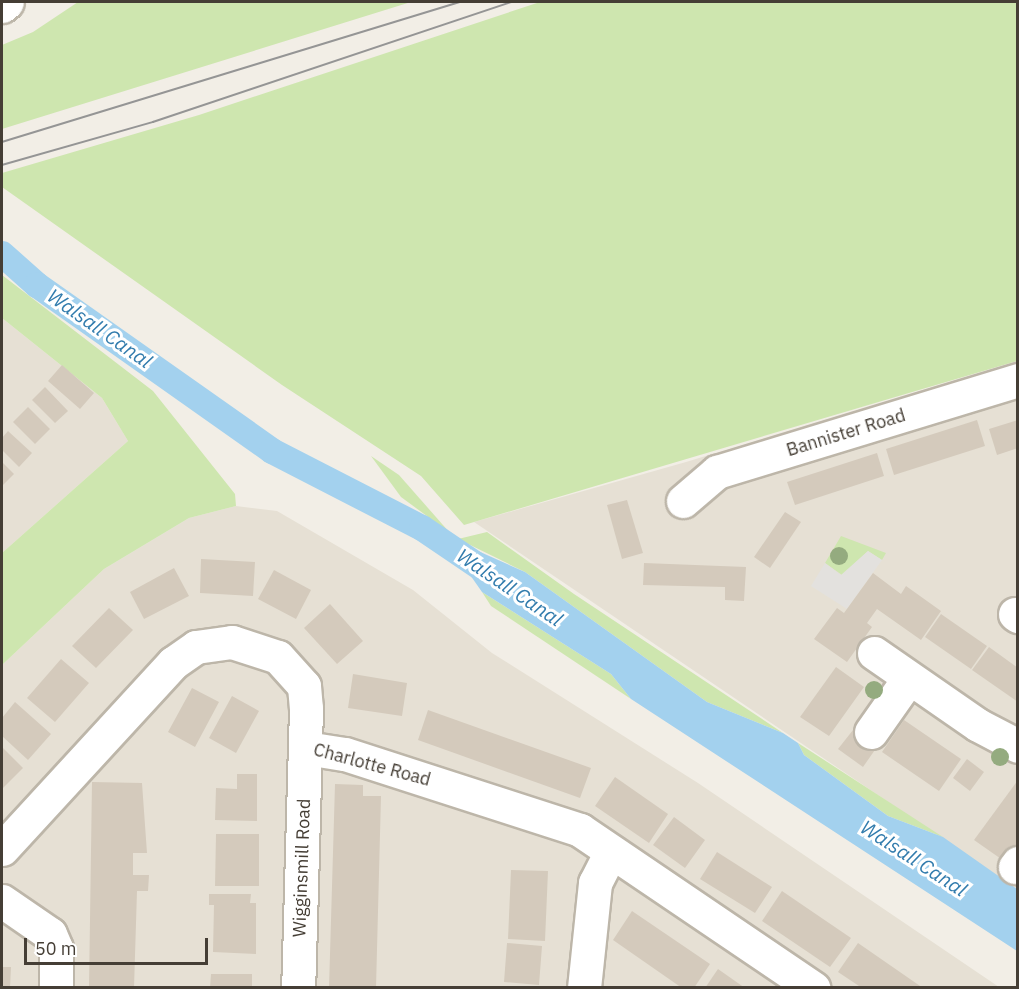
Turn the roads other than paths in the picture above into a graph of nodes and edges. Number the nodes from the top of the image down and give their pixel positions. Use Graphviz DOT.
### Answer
graph roads {
  1 [pos="7,2"];
  2 [pos="2,6"];
  3 [pos="1017,380"];
  4 [pos="683,501"];
  5 [pos="874,653"];
  6 [pos="909,678"];
  7 [pos="871,732"];
  8 [pos="1017,746"];
  9 [pos="306,747"];
  10 [pos="2,849"];
  11 [pos="611,852"];
  12 [pos="2,901"];
  13 [pos="56,987"];
  14 [pos="298,987"];
  15 [pos="584,987"];
  16 [pos="813,987"];
  1 -- 2 [label="street"];
  3 -- 4 [label="street, Bannister Road"];
  5 -- 6 [label="street"];
  6 -- 7 [label="street"];
  6 -- 8 [label="street"];
  9 -- 10 [label="street, Charlotte Road"];
  9 -- 11 [label="street, Charlotte Road"];
  9 -- 14 [label="street, Wigginsmill Road"];
  11 -- 15 [label="street"];
  11 -- 16 [label="street, Charlotte Road"];
  12 -- 13 [label="street"];
}
